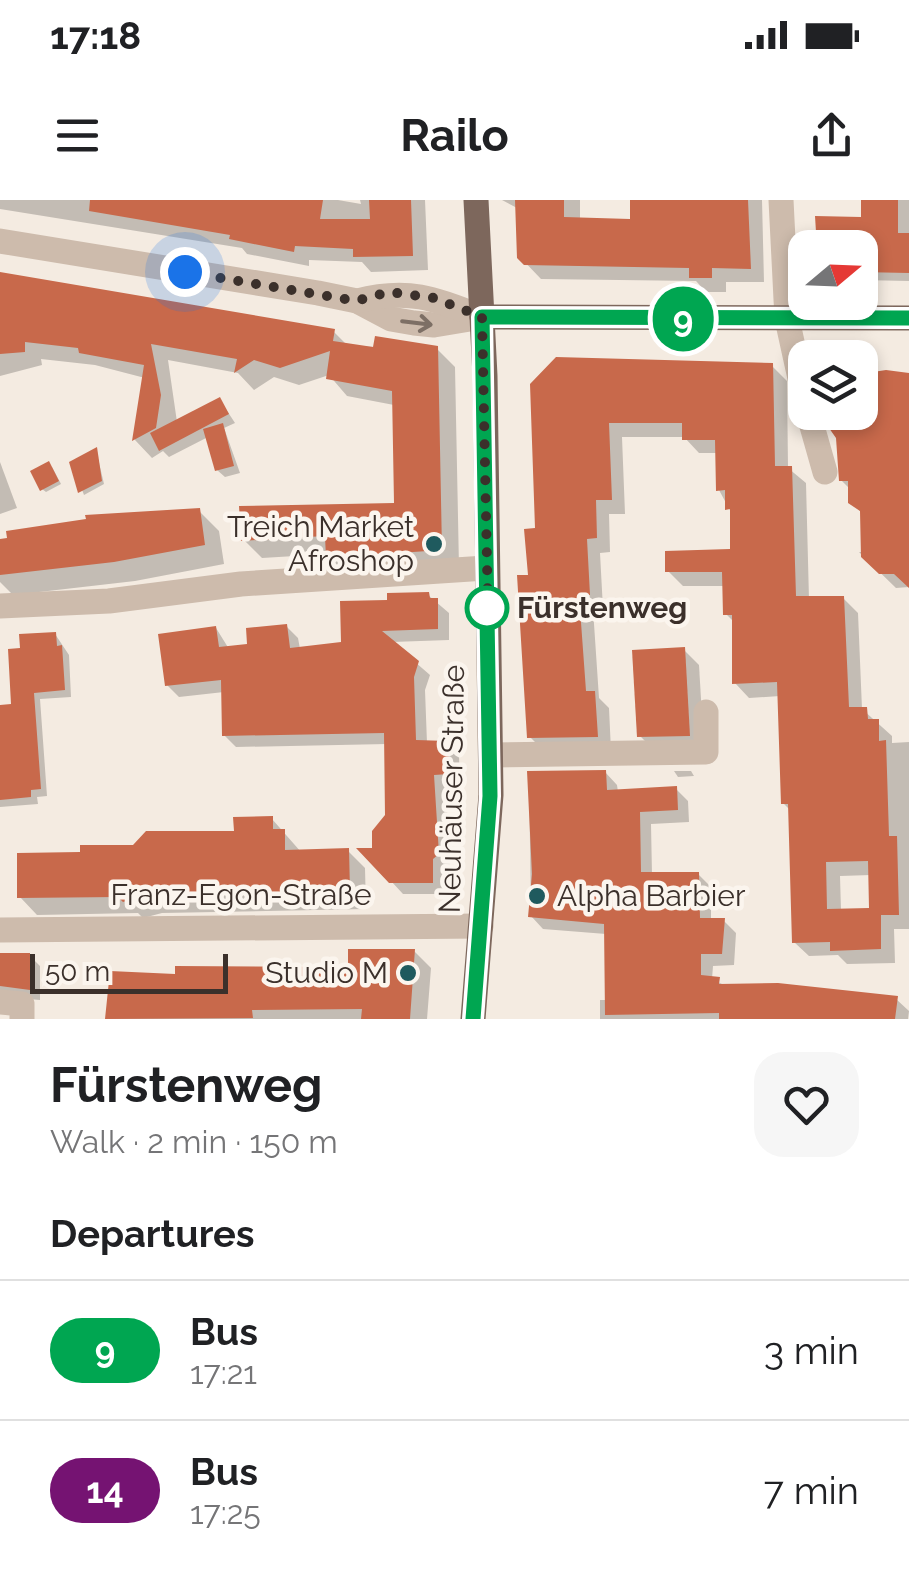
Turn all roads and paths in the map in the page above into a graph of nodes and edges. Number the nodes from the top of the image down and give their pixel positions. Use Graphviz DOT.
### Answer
graph roads {
  1 [pos="476,200"];
  2 [pos="781,200"];
  3 [pos="0,241"];
  4 [pos="482,317"];
  5 [pos="909,318"];
  6 [pos="787,319"];
  7 [pos="792,340"];
  8 [pos="813,430"];
  9 [pos="825,472"];
  10 [pos="486,568"];
  11 [pos="0,606"];
  12 [pos="706,712"];
  13 [pos="490,755"];
  14 [pos="482,926"];
  15 [pos="0,930"];
  16 [pos="0,1002"];
  17 [pos="22,1019"];
  18 [pos="473,1019"];
  1 -- 4 [label="main road, Neuhäuser Straße"];
  2 -- 6 [label="street"];
  3 -- 4 [label="street"];
  4 -- 6 [label="main road"];
  4 -- 10 [label="main road, Neuhäuser Straße"];
  5 -- 6 [label="main road"];
  6 -- 7 [label="street"];
  8 -- 9 [label="street"];
  10 -- 11 [label="street"];
  10 -- 13 [label="main road, Neuhäuser Straße"];
  12 -- 13 [label="street"];
  13 -- 14 [label="main road, Neuhäuser Straße"];
  14 -- 15 [label="street, Franz-Egon-Straße"];
  14 -- 18 [label="main road, Neuhäuser Straße"];
  16 -- 17 [label="street"];
}
